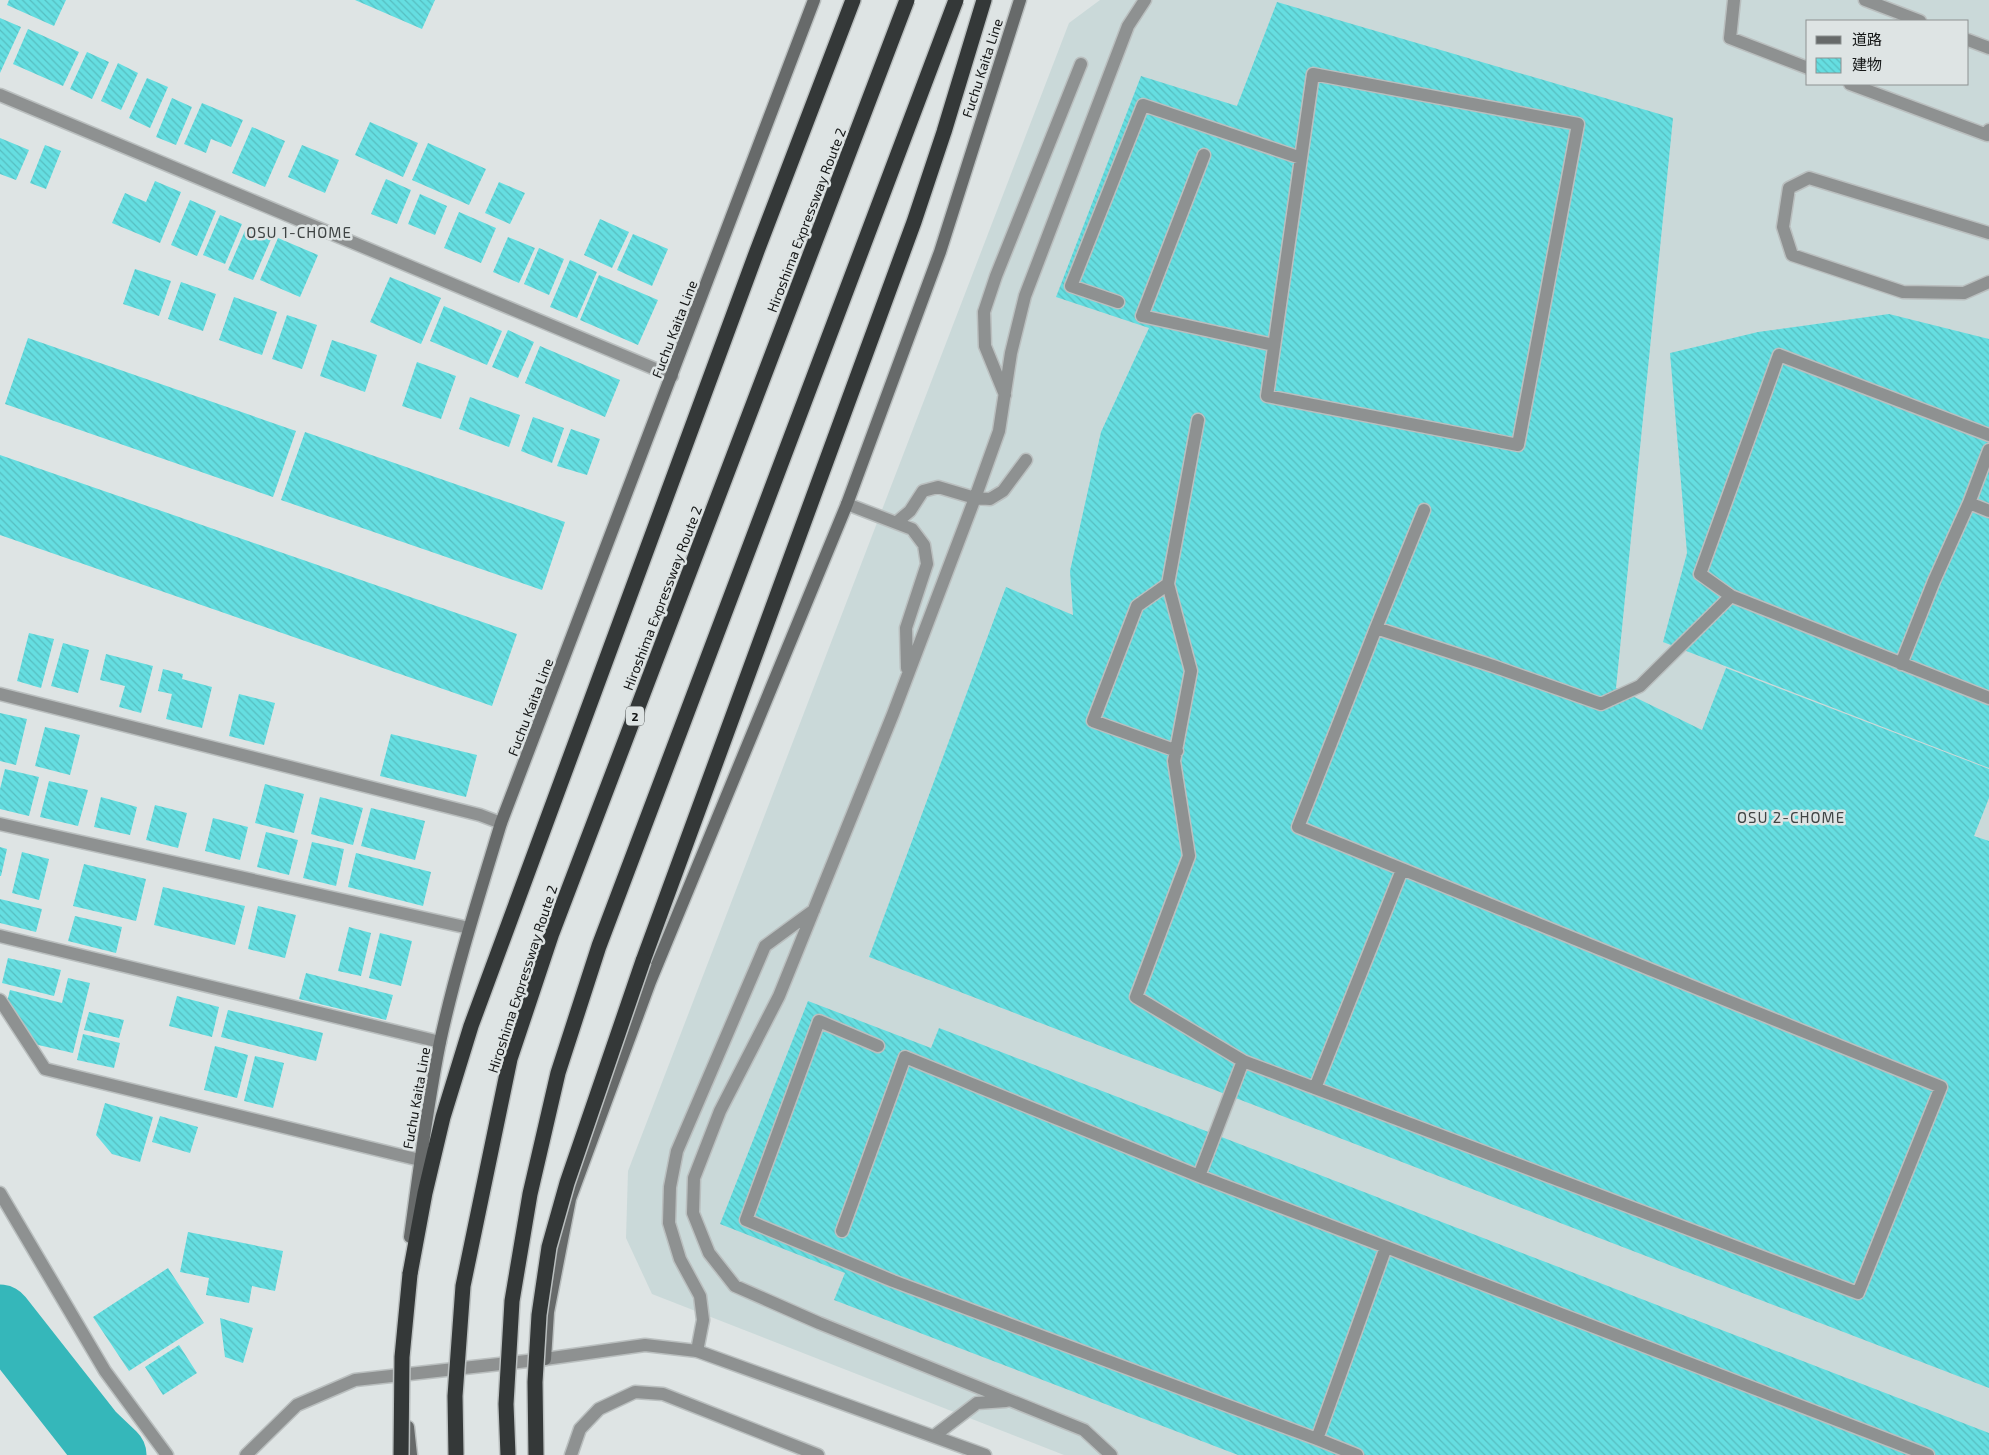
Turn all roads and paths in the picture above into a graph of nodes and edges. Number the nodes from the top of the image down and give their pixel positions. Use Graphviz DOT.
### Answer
graph roads {
  1 [pos="814,0"];
  2 [pos="854,0"];
  3 [pos="907,0"];
  4 [pos="956,0"];
  5 [pos="984,0"];
  6 [pos="1020,0"];
  7 [pos="1145,0"];
  8 [pos="1734,0"];
  9 [pos="1865,0"];
  10 [pos="1917,20"];
  11 [pos="1969,40"];
  12 [pos="1989,48"];
  13 [pos="1081,64"];
  14 [pos="1806,67"];
  15 [pos="1853,85"];
  16 [pos="0,95"];
  17 [pos="1989,130"];
  18 [pos="1204,155"];
  19 [pos="1301,158"];
  20 [pos="1989,233"];
  21 [pos="1989,282"];
  22 [pos="1118,302"];
  23 [pos="1274,345"];
  24 [pos="672,376"];
  25 [pos="1005,395"];
  26 [pos="1198,420"];
  27 [pos="1989,435"];
  28 [pos="1989,450"];
  29 [pos="1026,460"];
  30 [pos="974,498"];
  31 [pos="1969,503"];
  32 [pos="847,504"];
  33 [pos="1424,510"];
  34 [pos="1989,511"];
  35 [pos="897,522"];
  36 [pos="1168,584"];
  37 [pos="1731,596"];
  38 [pos="1376,628"];
  39 [pos="1901,664"];
  40 [pos="907,676"];
  41 [pos="0,694"];
  42 [pos="1989,698"];
  43 [pos="1177,751"];
  44 [pos="501,823"];
  45 [pos="0,824"];
  46 [pos="1402,870"];
  47 [pos="814,910"];
  48 [pos="469,928"];
  49 [pos="0,936"];
  50 [pos="0,1000"];
  51 [pos="440,1042"];
  52 [pos="878,1046"];
  53 [pos="1243,1061"];
  54 [pos="1315,1088"];
  55 [pos="420,1160"];
  56 [pos="1199,1176"];
  57 [pos="0,1193"];
  58 [pos="842,1231"];
  59 [pos="1386,1247"];
  60 [pos="697,1350"];
  61 [pos="545,1358"];
  62 [pos="406,1375"];
  63 [pos="1011,1400"];
  64 [pos="934,1436"];
  65 [pos="1317,1439"];
  66 [pos="167,1455"];
  67 [pos="246,1455"];
  68 [pos="402,1455"];
  69 [pos="411,1455"];
  70 [pos="456,1455"];
  71 [pos="508,1455"];
  72 [pos="536,1455"];
  73 [pos="571,1455"];
  74 [pos="818,1455"];
  75 [pos="985,1455"];
  76 [pos="1111,1455"];
  77 [pos="1357,1455"];
  78 [pos="1928,1455"];
  1 -- 24 [label="main road, Fuchu Kaita Line"];
  2 -- 68 [label="highway, bridge"];
  3 -- 70 [label="highway, Hiroshima Expressway Route 2 / 2, bridge"];
  4 -- 71 [label="highway, bridge"];
  5 -- 72 [label="highway, bridge"];
  6 -- 32 [label="main road, Fuchu Kaita Line"];
  7 -- 25 [label="street"];
  8 -- 14 [label="street"];
  9 -- 10 [label="street"];
  11 -- 12 [label="street"];
  13 -- 25 [label="street"];
  15 -- 17 [label="street"];
  16 -- 24 [label="street"];
  18 -- 23 [label="street"];
  19 -- 22 [label="street"];
  19 -- 23 [label="street"];
  19 -- 23 [label="street"];
  20 -- 21 [label="street"];
  24 -- 44 [label="main road, Fuchu Kaita Line"];
  25 -- 30 [label="street"];
  26 -- 36 [label="street"];
  27 -- 37 [label="street"];
  28 -- 31 [label="street"];
  29 -- 30 [label="street"];
  30 -- 35 [label="street"];
  30 -- 40 [label="street"];
  31 -- 34 [label="street"];
  31 -- 39 [label="street"];
  32 -- 35 [label="street"];
  32 -- 61 [label="main road, Fuchu Kaita Line"];
  33 -- 38 [label="street"];
  35 -- 40 [label="street"];
  36 -- 43 [label="street"];
  36 -- 43 [label="street"];
  37 -- 38 [label="street"];
  37 -- 39 [label="street"];
  38 -- 46 [label="street"];
  39 -- 42 [label="street"];
  40 -- 47 [label="street"];
  41 -- 44 [label="street"];
  43 -- 53 [label="street"];
  44 -- 48 [label="main road, Fuchu Kaita Line"];
  45 -- 48 [label="street"];
  46 -- 54 [label="street"];
  46 -- 54 [label="street"];
  47 -- 60 [label="street"];
  47 -- 63 [label="street"];
  48 -- 51 [label="main road, Fuchu Kaita Line"];
  49 -- 51 [label="street"];
  50 -- 55 [label="street"];
  51 -- 55 [label="main road, Fuchu Kaita Line"];
  52 -- 65 [label="street"];
  53 -- 54 [label="street"];
  53 -- 56 [label="street"];
  55 -- 62 [label="main road, Fuchu Kaita Line"];
  56 -- 58 [label="street"];
  56 -- 59 [label="street"];
  57 -- 66 [label="street"];
  59 -- 65 [label="street"];
  59 -- 78 [label="street"];
  60 -- 61 [label="street"];
  60 -- 64 [label="street"];
  61 -- 62 [label="street"];
  62 -- 67 [label="street"];
  62 -- 69 [label="main road, Fuchu Kaita Line"];
  63 -- 64 [label="street"];
  63 -- 76 [label="street"];
  64 -- 75 [label="street"];
  65 -- 77 [label="street"];
  73 -- 74 [label="street"];
}
